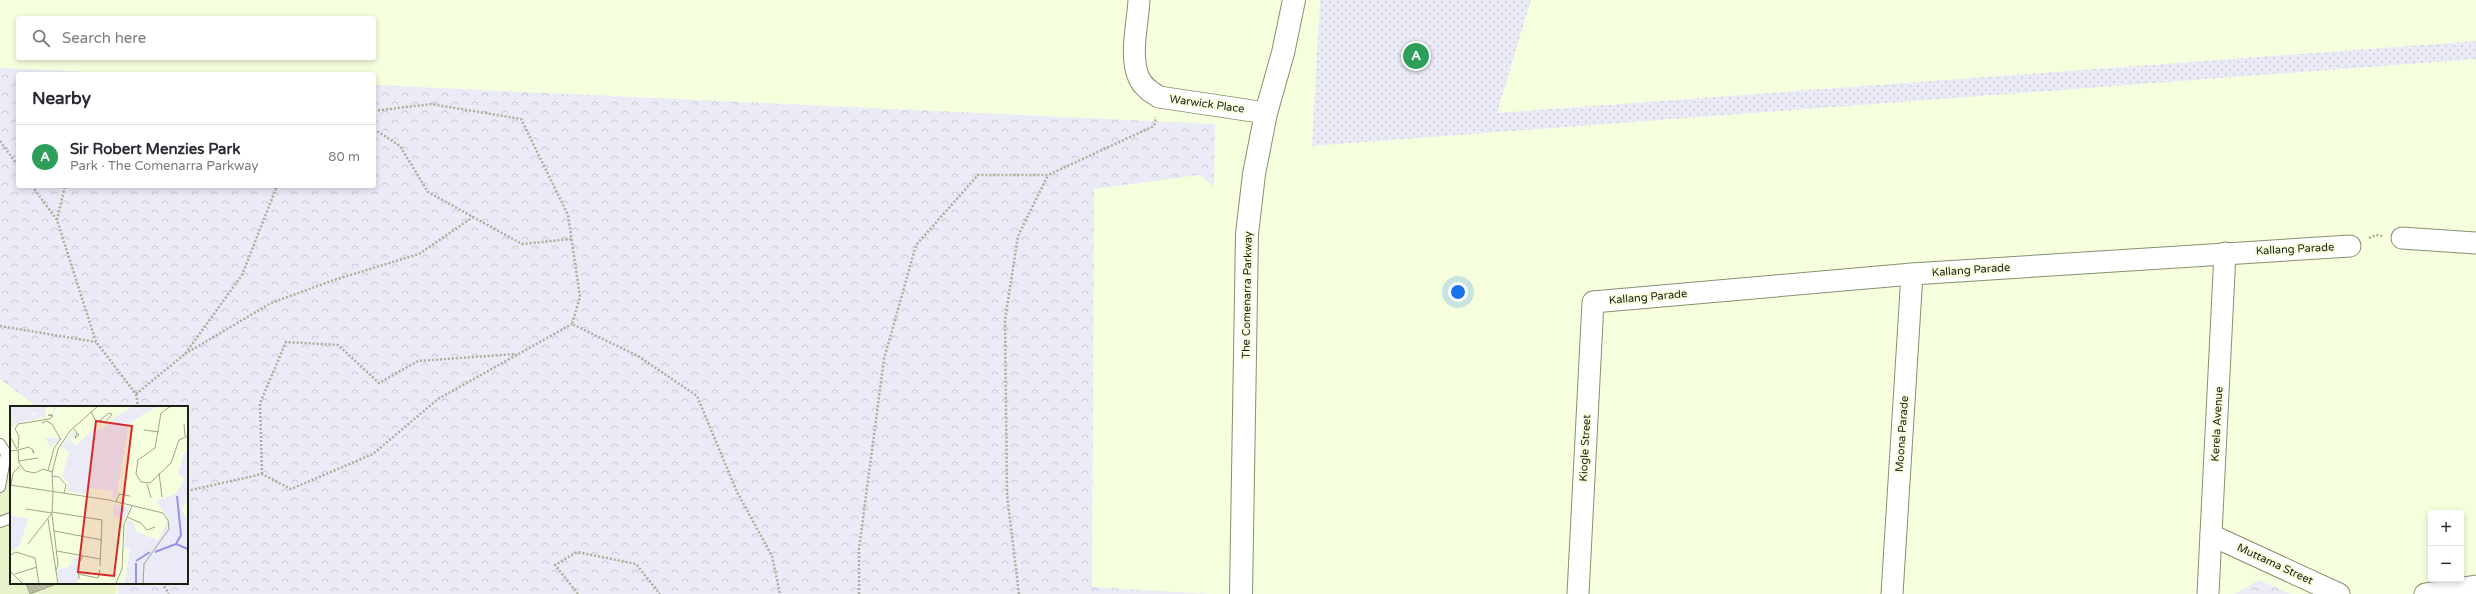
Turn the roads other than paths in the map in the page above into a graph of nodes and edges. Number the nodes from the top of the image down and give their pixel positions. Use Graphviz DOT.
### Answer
graph roads {
  1 [pos="1139,0"];
  2 [pos="1294,0"];
  3 [pos="1266,112"];
  4 [pos="2402,238"];
  5 [pos="2476,243"];
  6 [pos="2350,246"];
  7 [pos="2225,253"];
  8 [pos="1912,274"];
  9 [pos="1593,302"];
  10 [pos="0,444"];
  11 [pos="0,488"];
  12 [pos="10,518"];
  13 [pos="0,522"];
  14 [pos="2211,535"];
  15 [pos="2476,586"];
  16 [pos="1241,594"];
  17 [pos="1578,594"];
  18 [pos="1892,594"];
  19 [pos="2208,594"];
  20 [pos="2339,594"];
  21 [pos="2426,594"];
  1 -- 3 [label="street, Warwick Place"];
  2 -- 3 [label="main road, The Comenarra Parkway"];
  3 -- 16 [label="main road, The Comenarra Parkway"];
  4 -- 5 [label="street"];
  6 -- 7 [label="street, Kallang Parade"];
  7 -- 8 [label="street, Kallang Parade"];
  7 -- 14 [label="street, Kerela Avenue"];
  8 -- 9 [label="street, Kallang Parade"];
  8 -- 18 [label="street, Moona Parade"];
  9 -- 17 [label="street, Kiogle Street"];
  10 -- 11 [label="lane"];
  12 -- 13 [label="lane"];
  14 -- 19 [label="street, Kerela Avenue"];
  14 -- 20 [label="street, Muttama Street"];
  15 -- 21 [label="street"];
}
